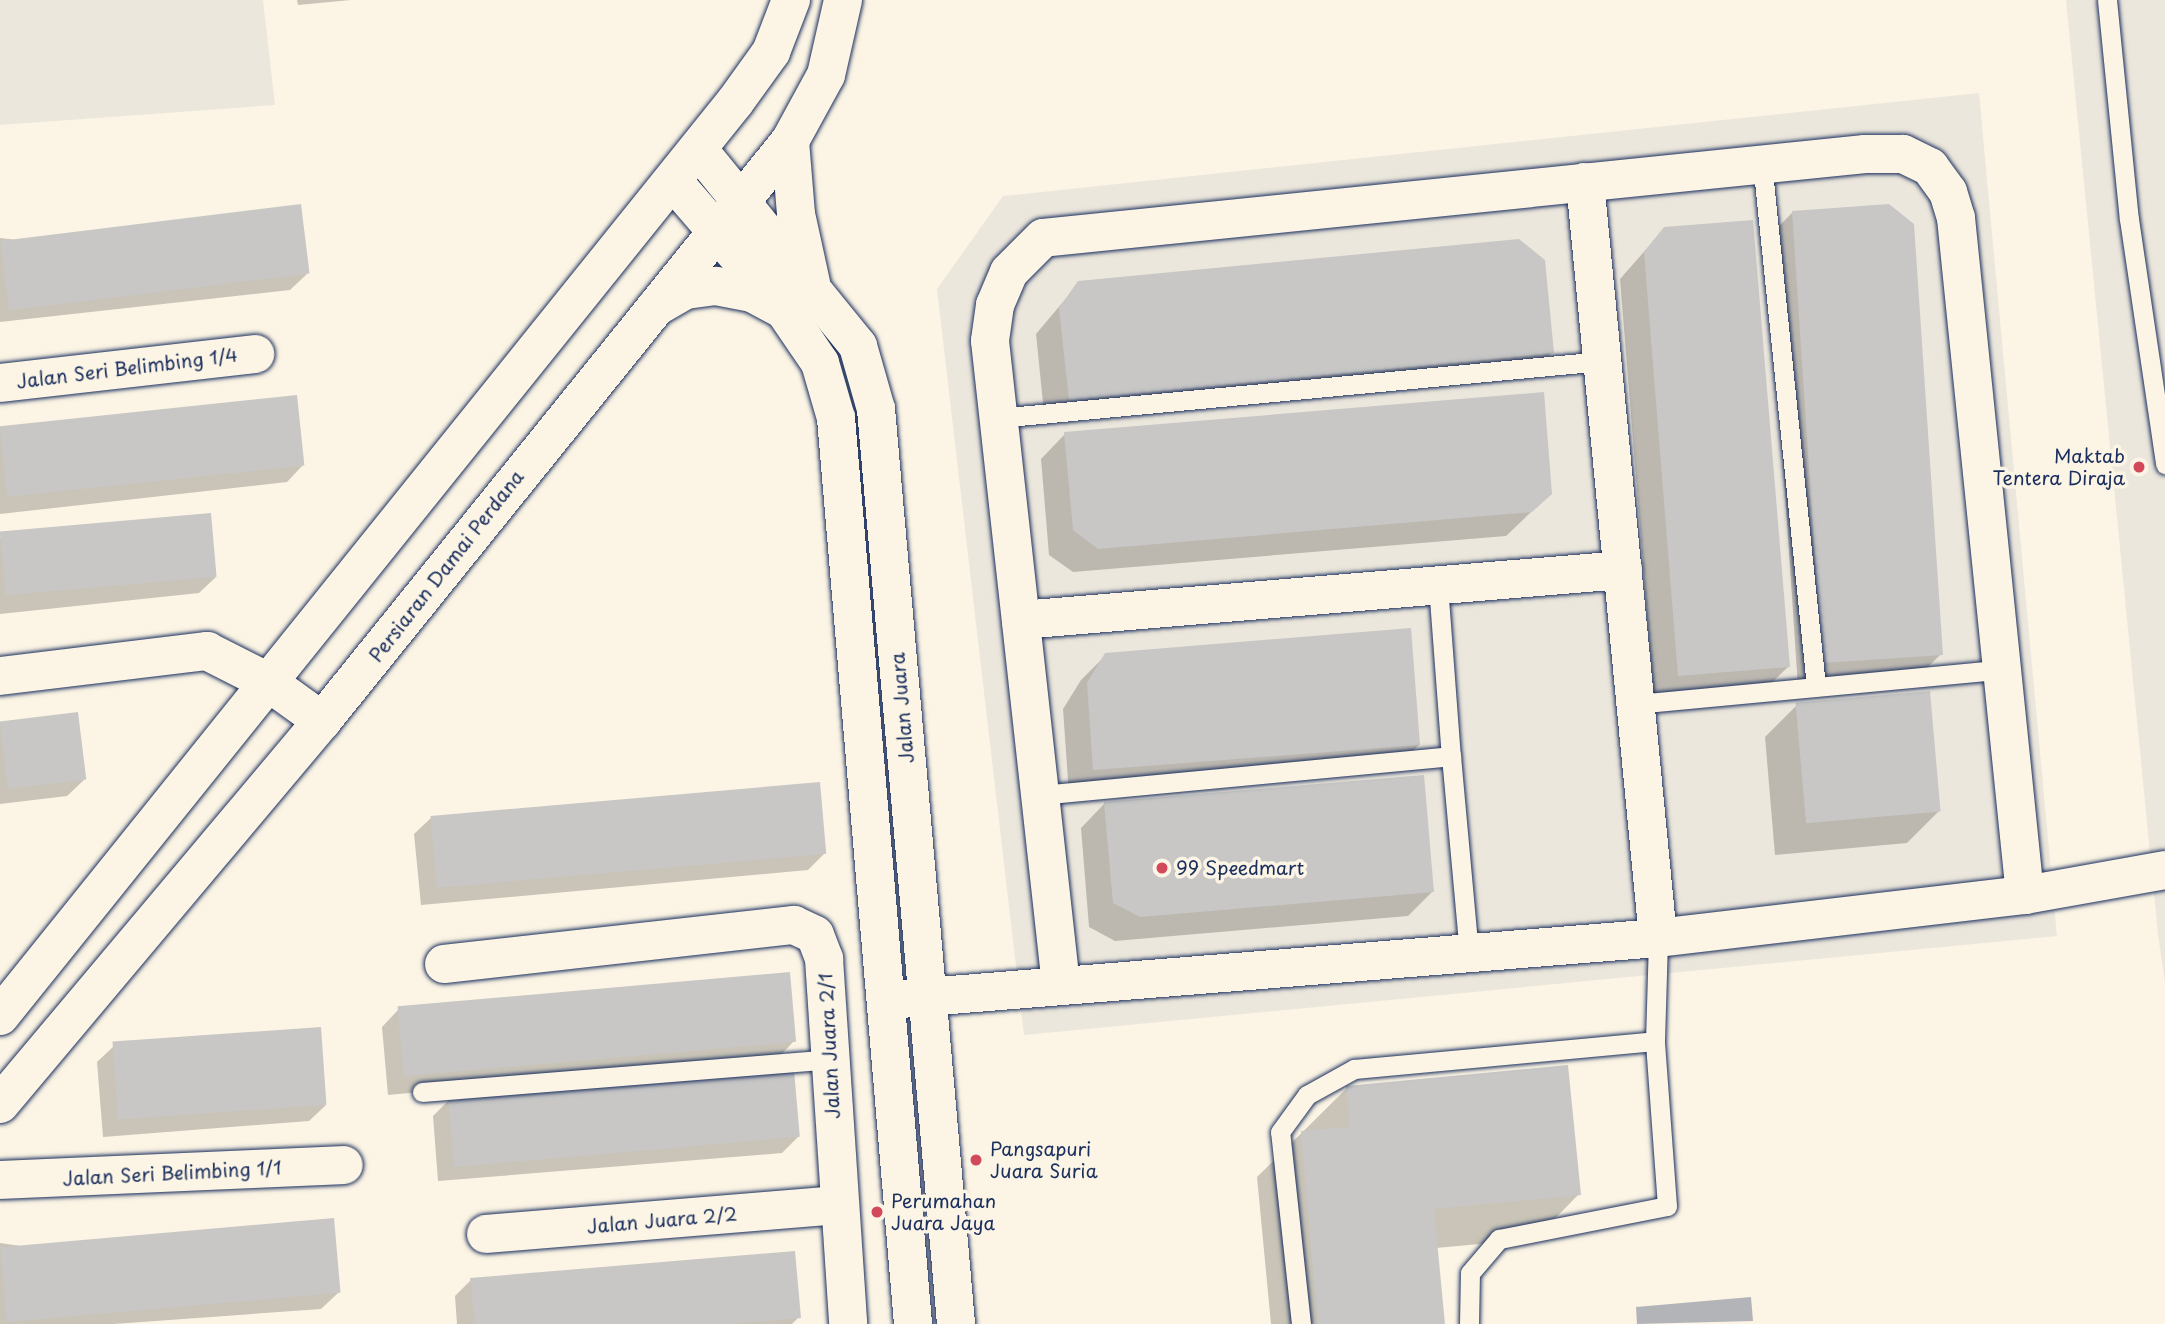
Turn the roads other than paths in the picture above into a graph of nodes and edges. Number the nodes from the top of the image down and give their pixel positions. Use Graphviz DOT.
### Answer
graph roads {
  1 [pos="790,0"];
  2 [pos="843,0"];
  3 [pos="2107,0"];
  4 [pos="790,141"];
  5 [pos="698,149"];
  6 [pos="1762,162"];
  7 [pos="673,181"];
  8 [pos="1585,182"];
  9 [pos="741,199"];
  10 [pos="715,230"];
  11 [pos="811,283"];
  12 [pos="784,310"];
  13 [pos="648,311"];
  14 [pos="255,354"];
  15 [pos="1602,361"];
  16 [pos="0,383"];
  17 [pos="998,418"];
  18 [pos="2165,464"];
  19 [pos="1623,570"];
  20 [pos="1438,585"];
  21 [pos="1021,620"];
  22 [pos="2005,669"];
  23 [pos="0,676"];
  24 [pos="268,682"];
  25 [pos="1816,686"];
  26 [pos="1636,705"];
  27 [pos="322,721"];
  28 [pos="1451,756"];
  29 [pos="1040,795"];
  30 [pos="2165,870"];
  31 [pos="2025,895"];
  32 [pos="1658,938"];
  33 [pos="1469,953"];
  34 [pos="444,964"];
  35 [pos="1061,985"];
  36 [pos="928,994"];
  37 [pos="889,1000"];
  38 [pos="0,1016"];
  39 [pos="1655,1041"];
  40 [pos="830,1059"];
  41 [pos="422,1092"];
  42 [pos="0,1104"];
  43 [pos="344,1165"];
  44 [pos="0,1180"];
  45 [pos="838,1205"];
  46 [pos="486,1234"];
  47 [pos="840,1323"];
  48 [pos="914,1324"];
  49 [pos="956,1324"];
  50 [pos="1301,1324"];
  51 [pos="1469,1324"];
  1 -- 5 [label="street"];
  2 -- 4 [label="street, Persiaran Damai Perdana"];
  3 -- 18 [label="lane"];
  4 -- 9 [label="street, Persiaran Damai Perdana"];
  4 -- 11 [label="street"];
  5 -- 7 [label="street"];
  5 -- 9 [label="street, Jalan Juara"];
  6 -- 8 [label="street"];
  6 -- 22 [label="street"];
  6 -- 25 [label="lane"];
  7 -- 10 [label="street"];
  7 -- 24 [label="street"];
  8 -- 15 [label="street"];
  8 -- 17 [label="street"];
  9 -- 10 [label="street, Persiaran Damai Perdana"];
  9 -- 11 [label="street, Jalan Juara"];
  10 -- 12 [label="street"];
  10 -- 13 [label="street, Persiaran Damai Perdana"];
  11 -- 36 [label="street, Jalan Juara"];
  12 -- 13 [label="street"];
  12 -- 37 [label="street"];
  13 -- 27 [label="street, Persiaran Damai Perdana"];
  14 -- 16 [label="street, Jalan Seri Belimbing 1/4"];
  15 -- 17 [label="lane"];
  15 -- 19 [label="street"];
  17 -- 21 [label="street"];
  19 -- 20 [label="street"];
  19 -- 26 [label="street"];
  20 -- 21 [label="street"];
  20 -- 28 [label="lane"];
  21 -- 29 [label="street"];
  22 -- 25 [label="lane"];
  22 -- 31 [label="street"];
  23 -- 24 [label="street"];
  24 -- 27 [label="street"];
  24 -- 38 [label="street"];
  25 -- 26 [label="lane"];
  26 -- 32 [label="street"];
  27 -- 42 [label="street, Persiaran Damai Perdana"];
  28 -- 29 [label="lane"];
  28 -- 33 [label="lane"];
  29 -- 35 [label="street"];
  30 -- 31 [label="street"];
  31 -- 32 [label="street"];
  32 -- 33 [label="street"];
  32 -- 39 [label="lane"];
  33 -- 35 [label="street"];
  34 -- 40 [label="street, Jalan Juara 2/1"];
  35 -- 36 [label="street"];
  36 -- 37 [label="street"];
  36 -- 49 [label="street, Jalan Juara"];
  37 -- 48 [label="street"];
  39 -- 50 [label="lane"];
  39 -- 51 [label="lane"];
  40 -- 41 [label="lane"];
  40 -- 45 [label="street, Jalan Juara 2/1"];
  43 -- 44 [label="street, Jalan Seri Belimbing 1/1"];
  45 -- 46 [label="street, Jalan Juara 2/2"];
  45 -- 47 [label="street, Jalan Juara 2/1"];
}
